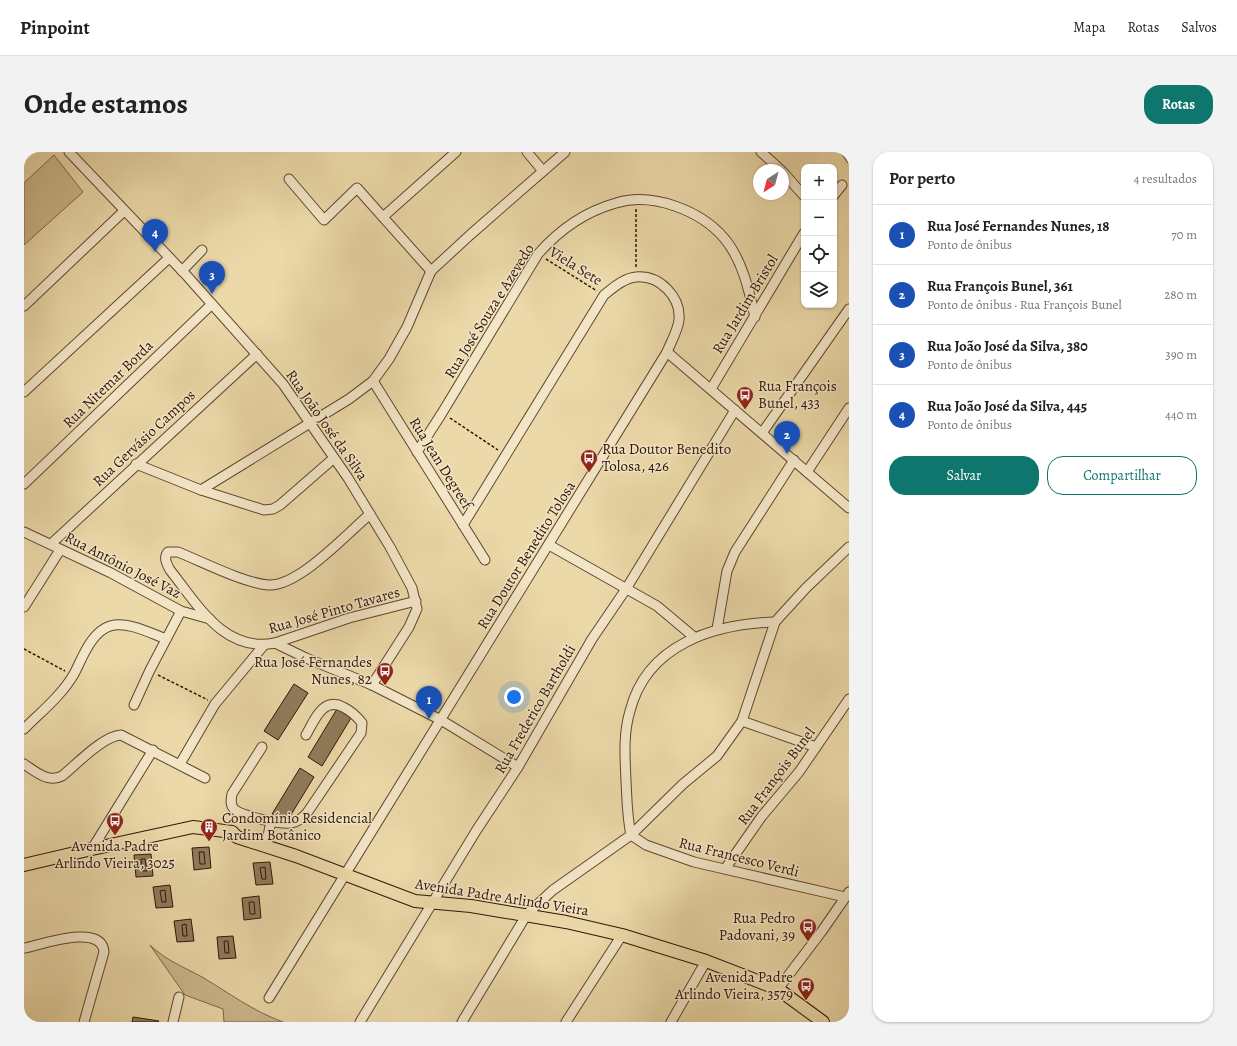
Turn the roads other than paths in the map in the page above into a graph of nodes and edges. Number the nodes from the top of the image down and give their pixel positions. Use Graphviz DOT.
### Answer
graph roads {
  1 [pos="69,152"];
  2 [pos="456,152"];
  3 [pos="527,152"];
  4 [pos="565,152"];
  5 [pos="761,152"];
  6 [pos="774,164"];
  7 [pos="543,171"];
  8 [pos="289,179"];
  9 [pos="789,179"];
  10 [pos="842,185"];
  11 [pos="837,191"];
  12 [pos="801,193"];
  13 [pos="124,211"];
  14 [pos="383,217"];
  15 [pos="802,236"];
  16 [pos="202,250"];
  17 [pos="168,258"];
  18 [pos="182,271"];
  19 [pos="431,271"];
  20 [pos="212,304"];
  21 [pos="24,306"];
  22 [pos="849,309"];
  23 [pos="755,317"];
  24 [pos="667,352"];
  25 [pos="257,354"];
  26 [pos="373,381"];
  27 [pos="711,389"];
  28 [pos="24,392"];
  29 [pos="849,408"];
  30 [pos="736,410"];
  31 [pos="310,422"];
  32 [pos="762,433"];
  33 [pos="417,452"];
  34 [pos="334,458"];
  35 [pos="794,460"];
  36 [pos="136,464"];
  37 [pos="807,472"];
  38 [pos="24,484"];
  39 [pos="201,490"];
  40 [pos="849,508"];
  41 [pos="370,514"];
  42 [pos="463,525"];
  43 [pos="24,532"];
  44 [pos="51,544"];
  45 [pos="549,545"];
  46 [pos="849,547"];
  47 [pos="60,550"];
  48 [pos="485,560"];
  49 [pos="626,589"];
  50 [pos="416,601"];
  51 [pos="24,607"];
  52 [pos="181,611"];
  53 [pos="210,619"];
  54 [pos="775,622"];
  55 [pos="717,629"];
  56 [pos="694,637"];
  57 [pos="166,639"];
  58 [pos="275,643"];
  59 [pos="264,645"];
  60 [pos="372,685"];
  61 [pos="849,700"];
  62 [pos="134,705"];
  63 [pos="441,720"];
  64 [pos="742,721"];
  65 [pos="24,729"];
  66 [pos="306,735"];
  67 [pos="262,747"];
  68 [pos="816,747"];
  69 [pos="153,750"];
  70 [pos="24,764"];
  71 [pos="180,764"];
  72 [pos="518,767"];
  73 [pos="205,778"];
  74 [pos="271,821"];
  75 [pos="631,835"];
  76 [pos="266,846"];
  77 [pos="92,848"];
  78 [pos="24,865"];
  79 [pos="725,869"];
  80 [pos="346,875"];
  81 [pos="847,895"];
  82 [pos="433,902"];
  83 [pos="527,914"];
  84 [pos="622,935"];
  85 [pos="25,948"];
  86 [pos="706,961"];
  87 [pos="778,989"];
  88 [pos="180,997"];
  89 [pos="269,998"];
  90 [pos="84,1022"];
  91 [pos="173,1022"];
  92 [pos="360,1022"];
  93 [pos="462,1022"];
  94 [pos="566,1022"];
  95 [pos="671,1022"];
  96 [pos="823,1022"];
  1 -- 13 [label="street, Rua João José da Silva"];
  2 -- 14 [label="street"];
  3 -- 7 [label="street"];
  4 -- 7 [label="street"];
  5 -- 6 [label="street"];
  7 -- 19 [label="street"];
  8 -- 14 [label="street"];
  9 -- 12 [label="street"];
  10 -- 11 [label="street"];
  13 -- 17 [label="street, Rua João José da Silva"];
  13 -- 21 [label="street"];
  14 -- 19 [label="street"];
  15 -- 23 [label="street, Rua Jardim Bristol"];
  16 -- 18 [label="street"];
  17 -- 18 [label="street, Rua João José da Silva"];
  17 -- 28 [label="street"];
  18 -- 20 [label="street, Rua João José da Silva"];
  19 -- 26 [label="street"];
  20 -- 25 [label="street, Rua João José da Silva"];
  20 -- 38 [label="street, Rua Nitemar Borda"];
  22 -- 32 [label="street"];
  23 -- 27 [label="street, Rua Jardim Bristol"];
  23 -- 33 [label="street, Rua José Souza e Azevedo"];
  24 -- 27 [label="street"];
  24 -- 42 [label="street, Rua Doutor Benedito Tolosa"];
  24 -- 45 [label="street, Rua Doutor Benedito Tolosa"];
  25 -- 31 [label="street, Rua João José da Silva"];
  25 -- 36 [label="street, Rua Gervásio Campos"];
  26 -- 31 [label="street"];
  26 -- 33 [label="street, Rua Jean Degreef"];
  27 -- 30 [label="street"];
  29 -- 37 [label="street"];
  30 -- 32 [label="street"];
  30 -- 49 [label="street, Rua Frederico Bartholdi"];
  31 -- 34 [label="street, Rua João José da Silva"];
  31 -- 39 [label="street"];
  32 -- 35 [label="street"];
  33 -- 42 [label="street, Rua Jean Degreef"];
  34 -- 39 [label="street"];
  34 -- 41 [label="street, Rua João José da Silva"];
  35 -- 37 [label="street"];
  35 -- 55 [label="street"];
  36 -- 39 [label="street"];
  36 -- 44 [label="street, Rua Gervásio Campos"];
  37 -- 40 [label="street"];
  41 -- 50 [label="street, Rua João José da Silva"];
  41 -- 53 [label="street, Rua José Pinto Tavares"];
  42 -- 48 [label="street, Rua Jean Degreef"];
  43 -- 44 [label="street, Rua Antônio José Vaz"];
  44 -- 47 [label="street, Rua Antônio José Vaz"];
  45 -- 49 [label="street"];
  45 -- 63 [label="street, Rua Doutor Benedito Tolosa"];
  46 -- 54 [label="street"];
  47 -- 51 [label="street"];
  47 -- 52 [label="street, Rua Antônio José Vaz"];
  49 -- 56 [label="street"];
  49 -- 72 [label="street, Rua Frederico Bartholdi"];
  50 -- 58 [label="street, Rua José Pinto Tavares"];
  50 -- 60 [label="street"];
  52 -- 53 [label="street, Rua Antônio José Vaz"];
  52 -- 57 [label="street"];
  53 -- 59 [label="street, Rua José Pinto Tavares"];
  54 -- 55 [label="street"];
  54 -- 64 [label="street"];
  55 -- 56 [label="street"];
  56 -- 75 [label="street"];
  57 -- 62 [label="street"];
  57 -- 65 [label="street"];
  58 -- 59 [label="street, Rua José Pinto Tavares"];
  58 -- 60 [label="street"];
  59 -- 71 [label="street"];
  60 -- 63 [label="street"];
  61 -- 68 [label="street, Rua François Bunel"];
  63 -- 72 [label="street"];
  63 -- 80 [label="street, Rua Doutor Benedito Tolosa"];
  64 -- 68 [label="street"];
  64 -- 75 [label="street"];
  66 -- 74 [label="street"];
  67 -- 74 [label="street"];
  68 -- 79 [label="street, Rua François Bunel"];
  69 -- 70 [label="street"];
  69 -- 71 [label="street"];
  69 -- 77 [label="street"];
  71 -- 73 [label="street"];
  72 -- 82 [label="street, Rua Frederico Bartholdi"];
  74 -- 76 [label="street"];
  75 -- 79 [label="street, Rua Francesco Verdi"];
  75 -- 83 [label="street"];
  76 -- 77 [label="main road, Avenida Padre Arlindo Vieira"];
  76 -- 80 [label="main road, Avenida Padre Arlindo Vieira"];
  77 -- 78 [label="main road, Avenida Padre Arlindo Vieira"];
  79 -- 81 [label="street, Rua Francesco Verdi"];
  80 -- 82 [label="main road, Avenida Padre Arlindo Vieira"];
  80 -- 89 [label="street, Rua Doutor Benedito Tolosa"];
  81 -- 87 [label="street"];
  82 -- 83 [label="main road, Avenida Padre Arlindo Vieira"];
  82 -- 92 [label="street, Rua Frederico Bartholdi"];
  83 -- 84 [label="main road, Avenida Padre Arlindo Vieira"];
  83 -- 93 [label="street"];
  84 -- 86 [label="main road, Avenida Padre Arlindo Vieira"];
  84 -- 94 [label="street"];
  85 -- 90 [label="street"];
  86 -- 87 [label="main road, Avenida Padre Arlindo Vieira"];
  86 -- 95 [label="street"];
  87 -- 96 [label="main road, Avenida Padre Arlindo Vieira"];
  88 -- 91 [label="street"];
}
